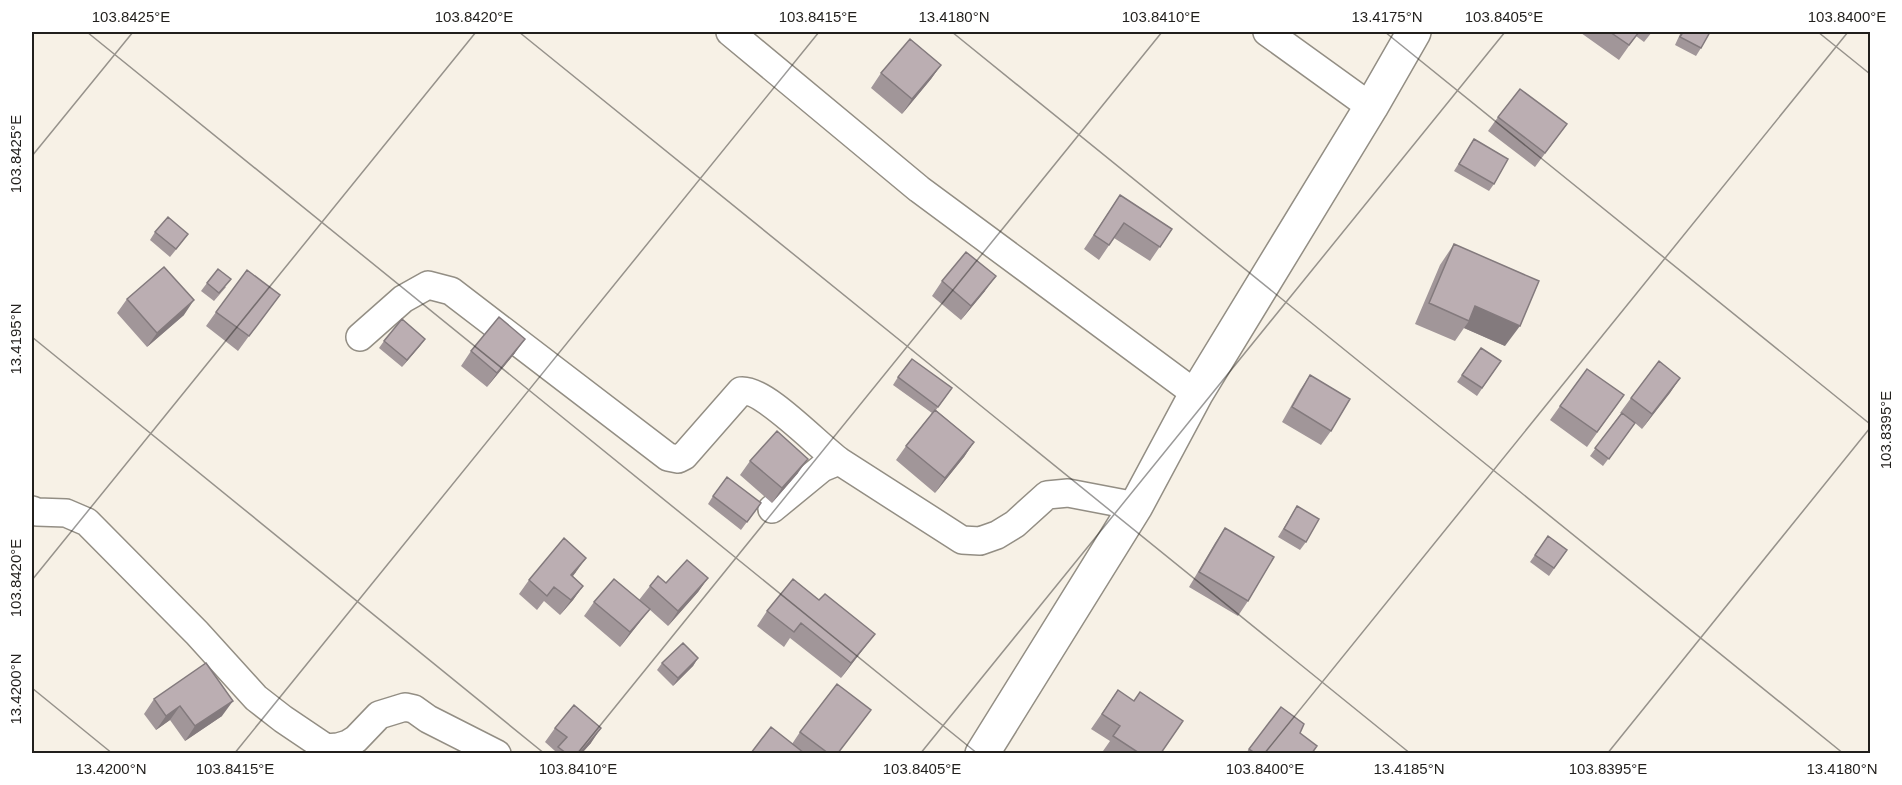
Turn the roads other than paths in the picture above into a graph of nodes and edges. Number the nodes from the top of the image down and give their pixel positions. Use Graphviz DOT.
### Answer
graph roads {
  1 [pos="730,32"];
  2 [pos="1267,32"];
  3 [pos="1413,32"];
  4 [pos="1371,107"];
  5 [pos="360,337"];
  6 [pos="1196,394"];
  7 [pos="839,461"];
  8 [pos="1136,506"];
  9 [pos="32,510"];
  10 [pos="772,510"];
  11 [pos="497,753"];
  12 [pos="982,753"];
  1 -- 6 [label="street"];
  2 -- 4 [label="street"];
  3 -- 4 [label="street"];
  4 -- 6 [label="street"];
  5 -- 7 [label="street"];
  6 -- 8 [label="street"];
  7 -- 8 [label="street"];
  7 -- 10 [label="street"];
  8 -- 12 [label="street"];
  9 -- 11 [label="street"];
}
